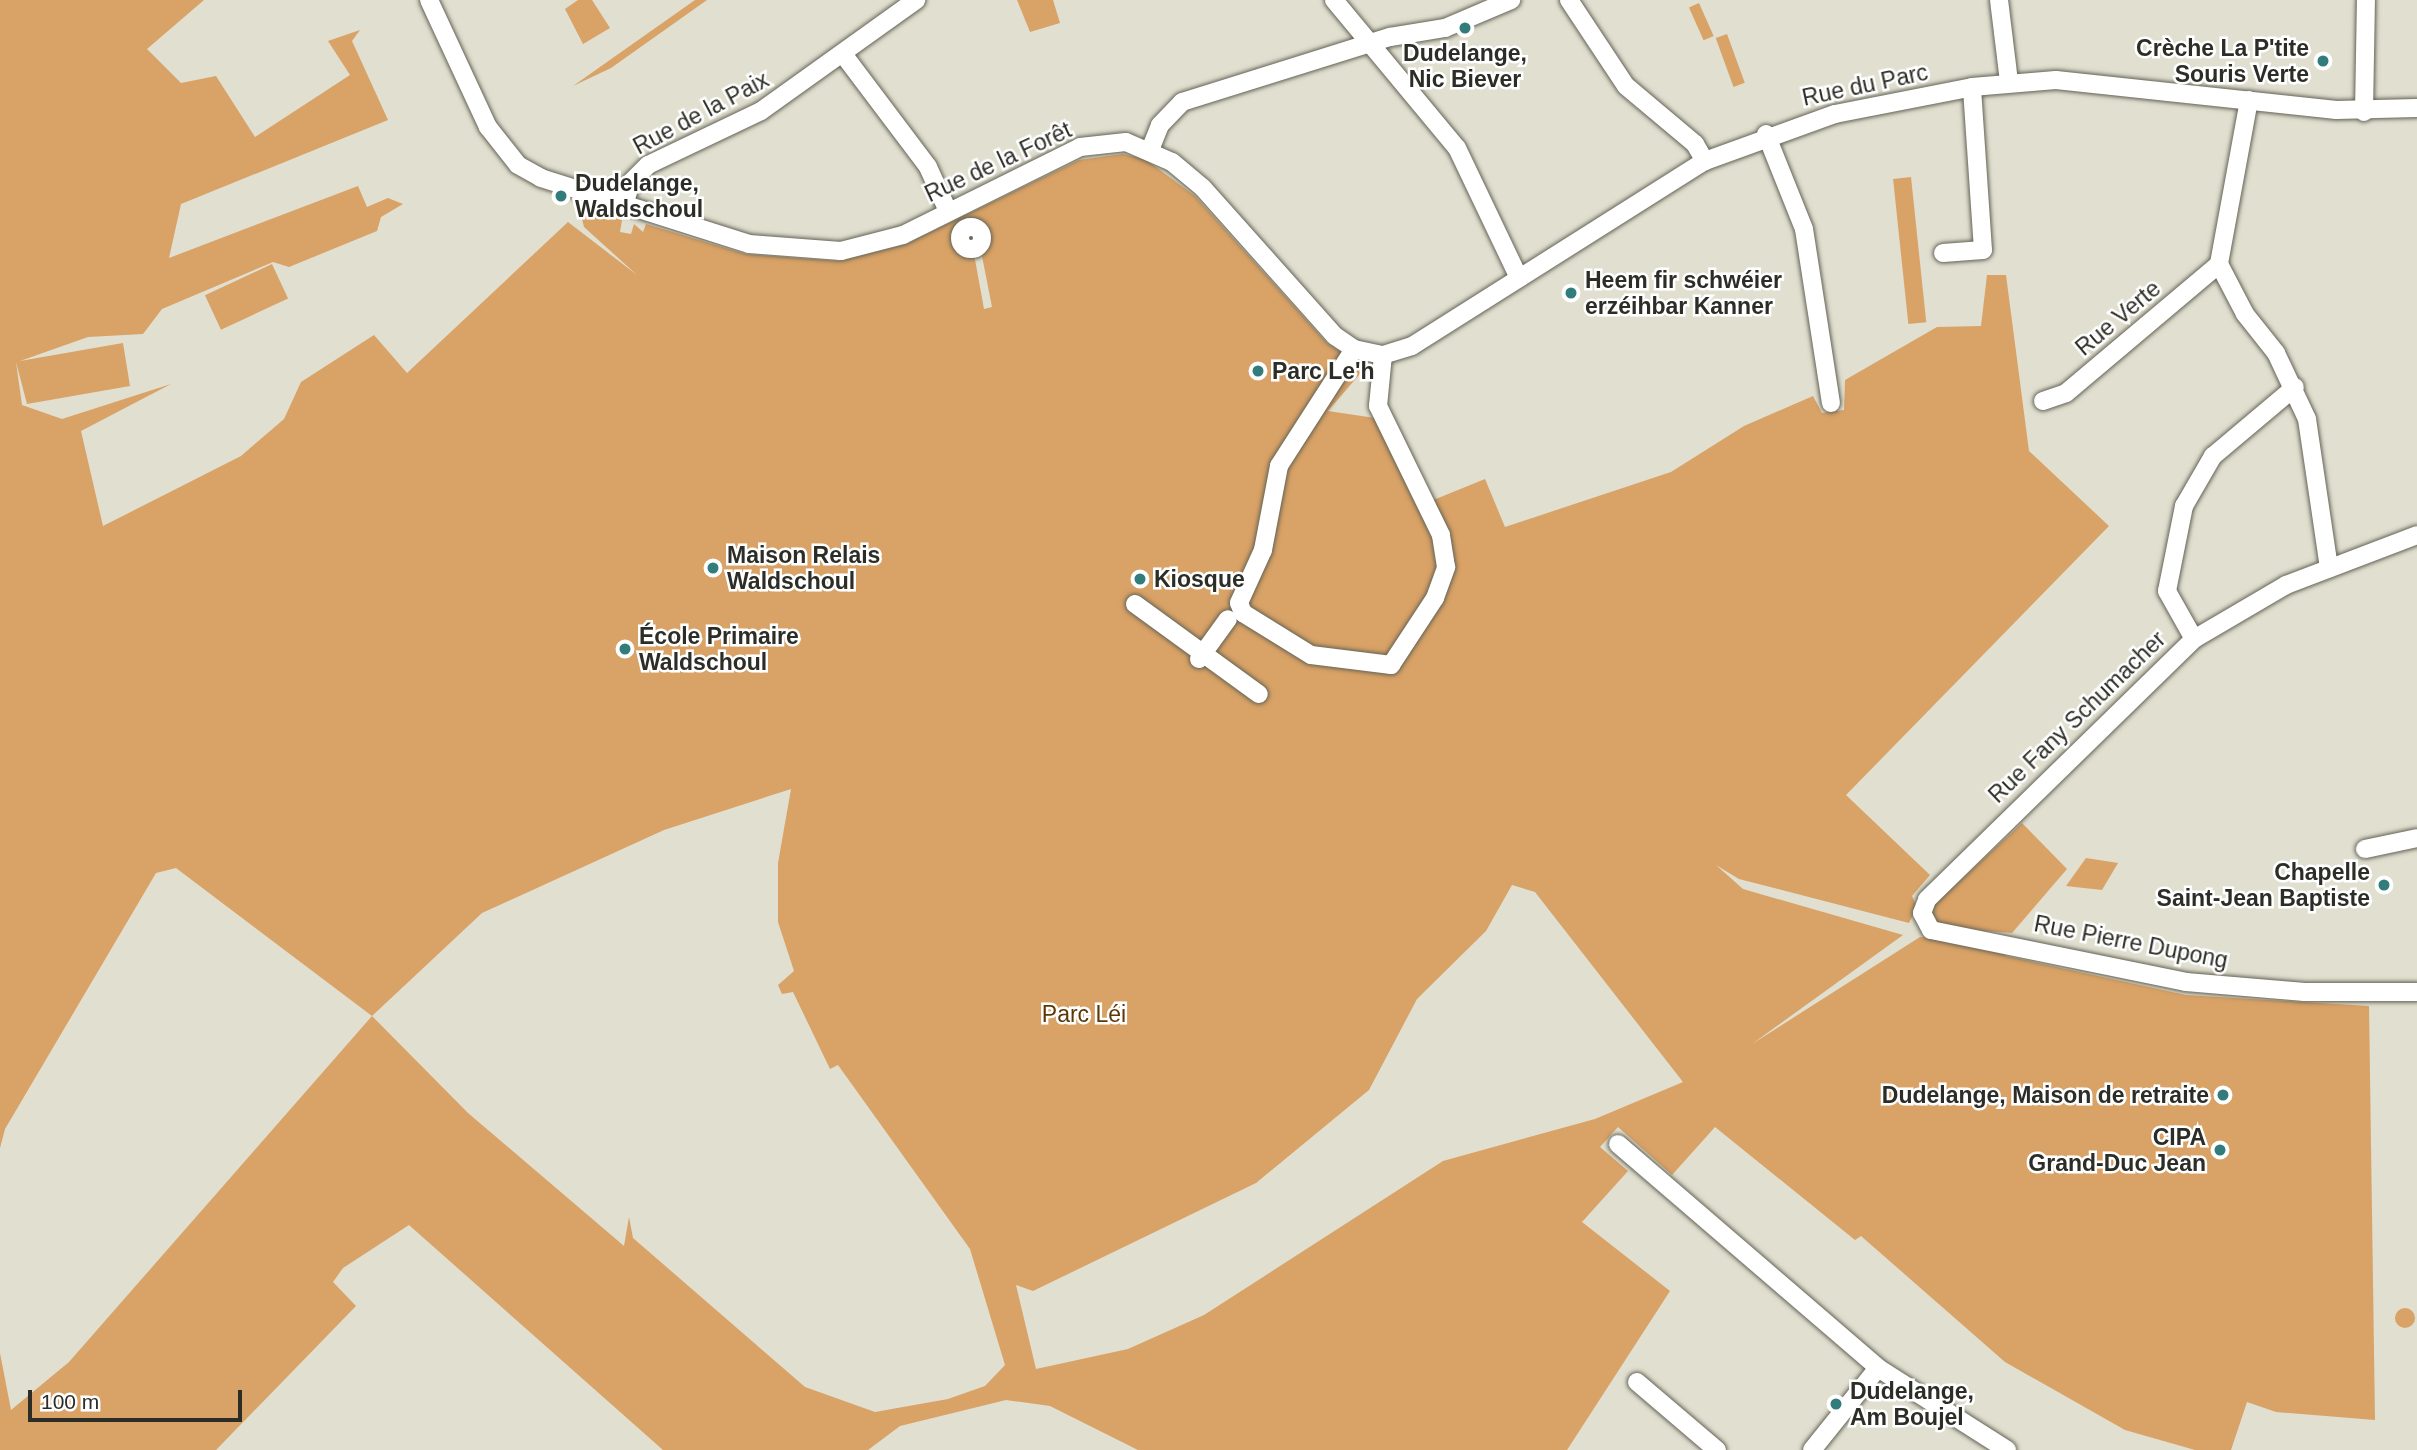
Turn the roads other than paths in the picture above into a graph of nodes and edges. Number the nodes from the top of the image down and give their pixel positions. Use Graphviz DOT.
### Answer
graph roads {
  1 [pos="429,0"];
  2 [pos="916,0"];
  3 [pos="1334,0"];
  4 [pos="1511,0"];
  5 [pos="1569,0"];
  6 [pos="1999,0"];
  7 [pos="2366,0"];
  8 [pos="1368,45"];
  9 [pos="843,54"];
  10 [pos="2009,82"];
  11 [pos="1972,87"];
  12 [pos="2249,100"];
  13 [pos="2417,108"];
  14 [pos="2364,112"];
  15 [pos="1766,134"];
  16 [pos="1150,150"];
  17 [pos="1705,161"];
  18 [pos="624,205"];
  19 [pos="948,211"];
  20 [pos="1943,253"];
  21 [pos="2220,264"];
  22 [pos="1519,278"];
  23 [pos="1354,349"];
  24 [pos="1383,355"];
  25 [pos="2295,387"];
  26 [pos="2043,401"];
  27 [pos="1831,402"];
  28 [pos="2417,536"];
  29 [pos="2329,568"];
  30 [pos="1135,604"];
  31 [pos="1228,619"];
  32 [pos="2194,639"];
  33 [pos="1201,657"];
  34 [pos="1259,694"];
  35 [pos="2417,838"];
  36 [pos="2365,849"];
  37 [pos="1923,923"];
  38 [pos="2417,992"];
  39 [pos="1618,1144"];
  40 [pos="1878,1368"];
  41 [pos="1637,1382"];
  42 [pos="1717,1450"];
  43 [pos="1812,1450"];
  44 [pos="2007,1450"];
  1 -- 18 [label="street, Rue de la Forêt"];
  2 -- 9 [label="street, Rue de la Paix"];
  3 -- 8 [label="street"];
  4 -- 8 [label="street"];
  5 -- 17 [label="street"];
  6 -- 10 [label="street"];
  7 -- 14 [label="street"];
  8 -- 16 [label="street"];
  8 -- 22 [label="street"];
  9 -- 18 [label="street, Rue de la Paix"];
  9 -- 19 [label="street"];
  10 -- 11 [label="street, Rue du Parc"];
  10 -- 12 [label="street, Rue du Parc"];
  11 -- 15 [label="street, Rue du Parc"];
  11 -- 20 [label="street"];
  12 -- 14 [label="street, Rue du Parc"];
  12 -- 21 [label="street"];
  13 -- 14 [label="street, Rue du Parc"];
  15 -- 17 [label="street, Rue du Parc"];
  15 -- 27 [label="street"];
  16 -- 19 [label="street, Rue de la Forêt"];
  16 -- 23 [label="street, Rue de la Forêt"];
  17 -- 22 [label="street, Rue du Parc"];
  18 -- 19 [label="street, Rue de la Forêt"];
  21 -- 25 [label="street"];
  21 -- 26 [label="street, Rue Verte"];
  22 -- 24 [label="street, Rue du Parc"];
  23 -- 24 [label="street, Rue de la Forêt"];
  23 -- 24 [label="street"];
  25 -- 29 [label="street"];
  25 -- 32 [label="street"];
  28 -- 29 [label="street, Rue Fany Schumacher"];
  29 -- 32 [label="street, Rue Fany Schumacher"];
  30 -- 33 [label="street"];
  31 -- 33 [label="street"];
  32 -- 37 [label="street, Rue Fany Schumacher"];
  33 -- 34 [label="street"];
  35 -- 36 [label="street"];
  37 -- 38 [label="street, Rue Pierre Dupong"];
  39 -- 40 [label="street"];
  40 -- 43 [label="street"];
  40 -- 44 [label="street"];
  41 -- 42 [label="street"];
}
